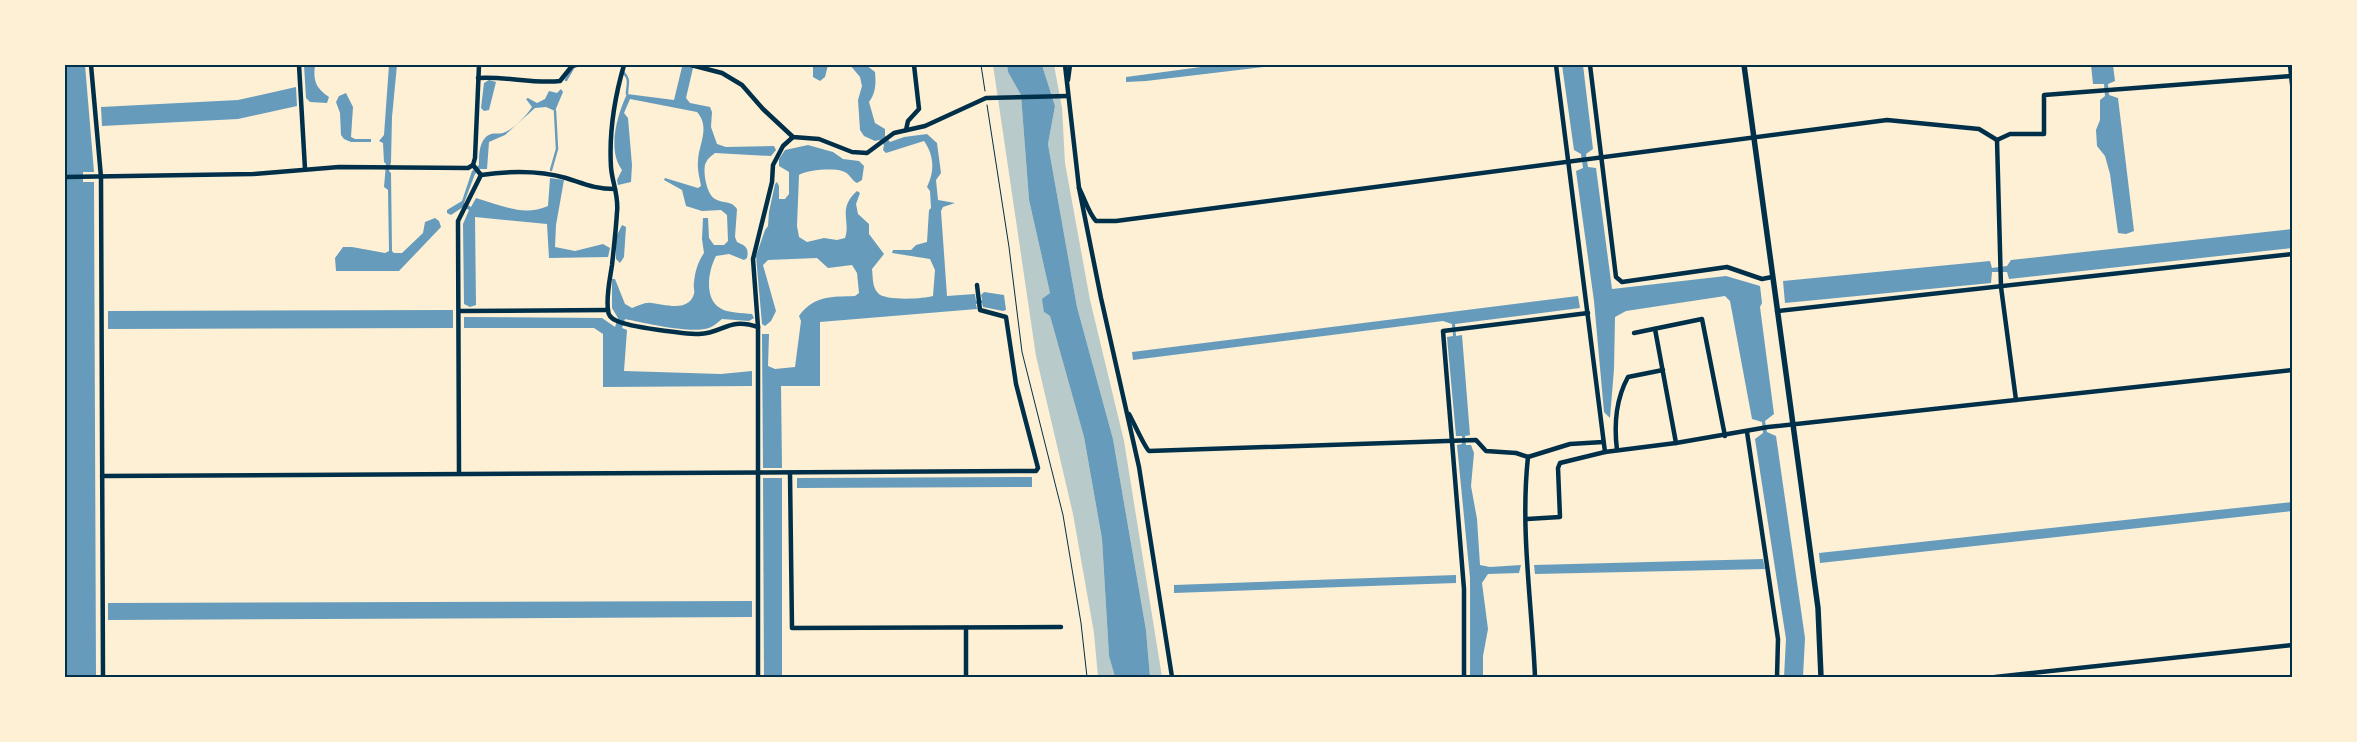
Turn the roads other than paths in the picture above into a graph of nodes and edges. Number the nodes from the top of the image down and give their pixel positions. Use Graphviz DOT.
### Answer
graph roads {
  1 [pos="91,65"];
  2 [pos="299,65"];
  3 [pos="479,65"];
  4 [pos="576,65"];
  5 [pos="624,65"];
  6 [pos="914,65"];
  7 [pos="1065,65"];
  8 [pos="1070,65"];
  9 [pos="1556,65"];
  10 [pos="1590,65"];
  11 [pos="1744,65"];
  12 [pos="2290,65"];
  13 [pos="693,66"];
  14 [pos="2291,76"];
  15 [pos="478,78"];
  16 [pos="1068,82"];
  17 [pos="2292,84"];
  18 [pos="1068,96"];
  19 [pos="906,130"];
  20 [pos="793,137"];
  21 [pos="1754,138"];
  22 [pos="1997,140"];
  23 [pos="1602,158"];
  24 [pos="1569,162"];
  25 [pos="474,166"];
  26 [pos="305,169"];
  27 [pos="480,173"];
  28 [pos="65,177"];
  29 [pos="101,177"];
  30 [pos="1079,188"];
  31 [pos="615,189"];
  32 [pos="2292,254"];
  33 [pos="1772,277"];
  34 [pos="977,286"];
  35 [pos="2001,287"];
  36 [pos="608,310"];
  37 [pos="460,311"];
  38 [pos="1777,311"];
  39 [pos="1588,313"];
  40 [pos="758,327"];
  41 [pos="1655,329"];
  42 [pos="1634,333"];
  43 [pos="1663,370"];
  44 [pos="2292,370"];
  45 [pos="2016,400"];
  46 [pos="1127,410"];
  47 [pos="1792,424"];
  48 [pos="1747,432"];
  49 [pos="1725,436"];
  50 [pos="1451,441"];
  51 [pos="1603,442"];
  52 [pos="1676,443"];
  53 [pos="1617,450"];
  54 [pos="1605,452"];
  55 [pos="1528,457"];
  56 [pos="459,472"];
  57 [pos="757,473"];
  58 [pos="790,473"];
  59 [pos="102,476"];
  60 [pos="1526,519"];
  61 [pos="1061,627"];
  62 [pos="966,628"];
  63 [pos="2292,645"];
  64 [pos="103,677"];
  65 [pos="758,677"];
  66 [pos="966,677"];
  67 [pos="1172,677"];
  68 [pos="1464,677"];
  69 [pos="1535,677"];
  70 [pos="1776,677"];
  71 [pos="1821,677"];
  72 [pos="1995,677"];
  1 -- 29 [label="street"];
  2 -- 26 [label="street"];
  3 -- 15 [label="street"];
  4 -- 15 [label="street"];
  5 -- 31 [label="street"];
  6 -- 19 [label="street"];
  7 -- 16 [label="street"];
  8 -- 16 [label="street"];
  9 -- 24 [label="street"];
  10 -- 23 [label="street"];
  11 -- 21 [label="street"];
  12 -- 14 [label="street"];
  13 -- 20 [label="street"];
  14 -- 17 [label="street"];
  14 -- 22 [label="street"];
  15 -- 25 [label="street"];
  16 -- 18 [label="street"];
  18 -- 19 [label="street"];
  18 -- 30 [label="street"];
  19 -- 20 [label="street"];
  20 -- 40 [label="street"];
  21 -- 22 [label="street"];
  21 -- 23 [label="street"];
  21 -- 33 [label="street"];
  22 -- 35 [label="street"];
  23 -- 24 [label="street"];
  23 -- 33 [label="street"];
  24 -- 30 [label="street"];
  24 -- 39 [label="street"];
  25 -- 26 [label="street"];
  25 -- 27 [label="street"];
  26 -- 29 [label="street"];
  27 -- 31 [label="street"];
  27 -- 37 [label="street"];
  28 -- 29 [label="street"];
  29 -- 59 [label="street"];
  30 -- 46 [label="street"];
  31 -- 36 [label="street"];
  32 -- 35 [label="street"];
  33 -- 38 [label="street"];
  34 -- 58 [label="street"];
  35 -- 38 [label="street"];
  35 -- 45 [label="street"];
  36 -- 37 [label="street"];
  36 -- 40 [label="street"];
  37 -- 56 [label="street"];
  38 -- 47 [label="street"];
  39 -- 50 [label="street"];
  39 -- 51 [label="street"];
  40 -- 57 [label="street"];
  41 -- 42 [label="street"];
  41 -- 43 [label="street"];
  41 -- 49 [label="street"];
  43 -- 52 [label="street"];
  43 -- 53 [label="street"];
  44 -- 45 [label="street"];
  45 -- 47 [label="street"];
  46 -- 50 [label="street"];
  46 -- 67 [label="street"];
  47 -- 48 [label="street"];
  47 -- 71 [label="street"];
  48 -- 49 [label="street"];
  48 -- 70 [label="street"];
  49 -- 52 [label="street"];
  50 -- 55 [label="street"];
  50 -- 68 [label="street"];
  51 -- 54 [label="street"];
  51 -- 55 [label="street"];
  52 -- 53 [label="street"];
  53 -- 54 [label="street"];
  54 -- 60 [label="street"];
  55 -- 60 [label="street"];
  56 -- 57 [label="street"];
  56 -- 59 [label="street"];
  57 -- 58 [label="street"];
  57 -- 65 [label="street"];
  58 -- 62 [label="street"];
  59 -- 64 [label="street"];
  60 -- 69 [label="street"];
  61 -- 62 [label="street"];
  62 -- 66 [label="street"];
  63 -- 72 [label="street"];
}
